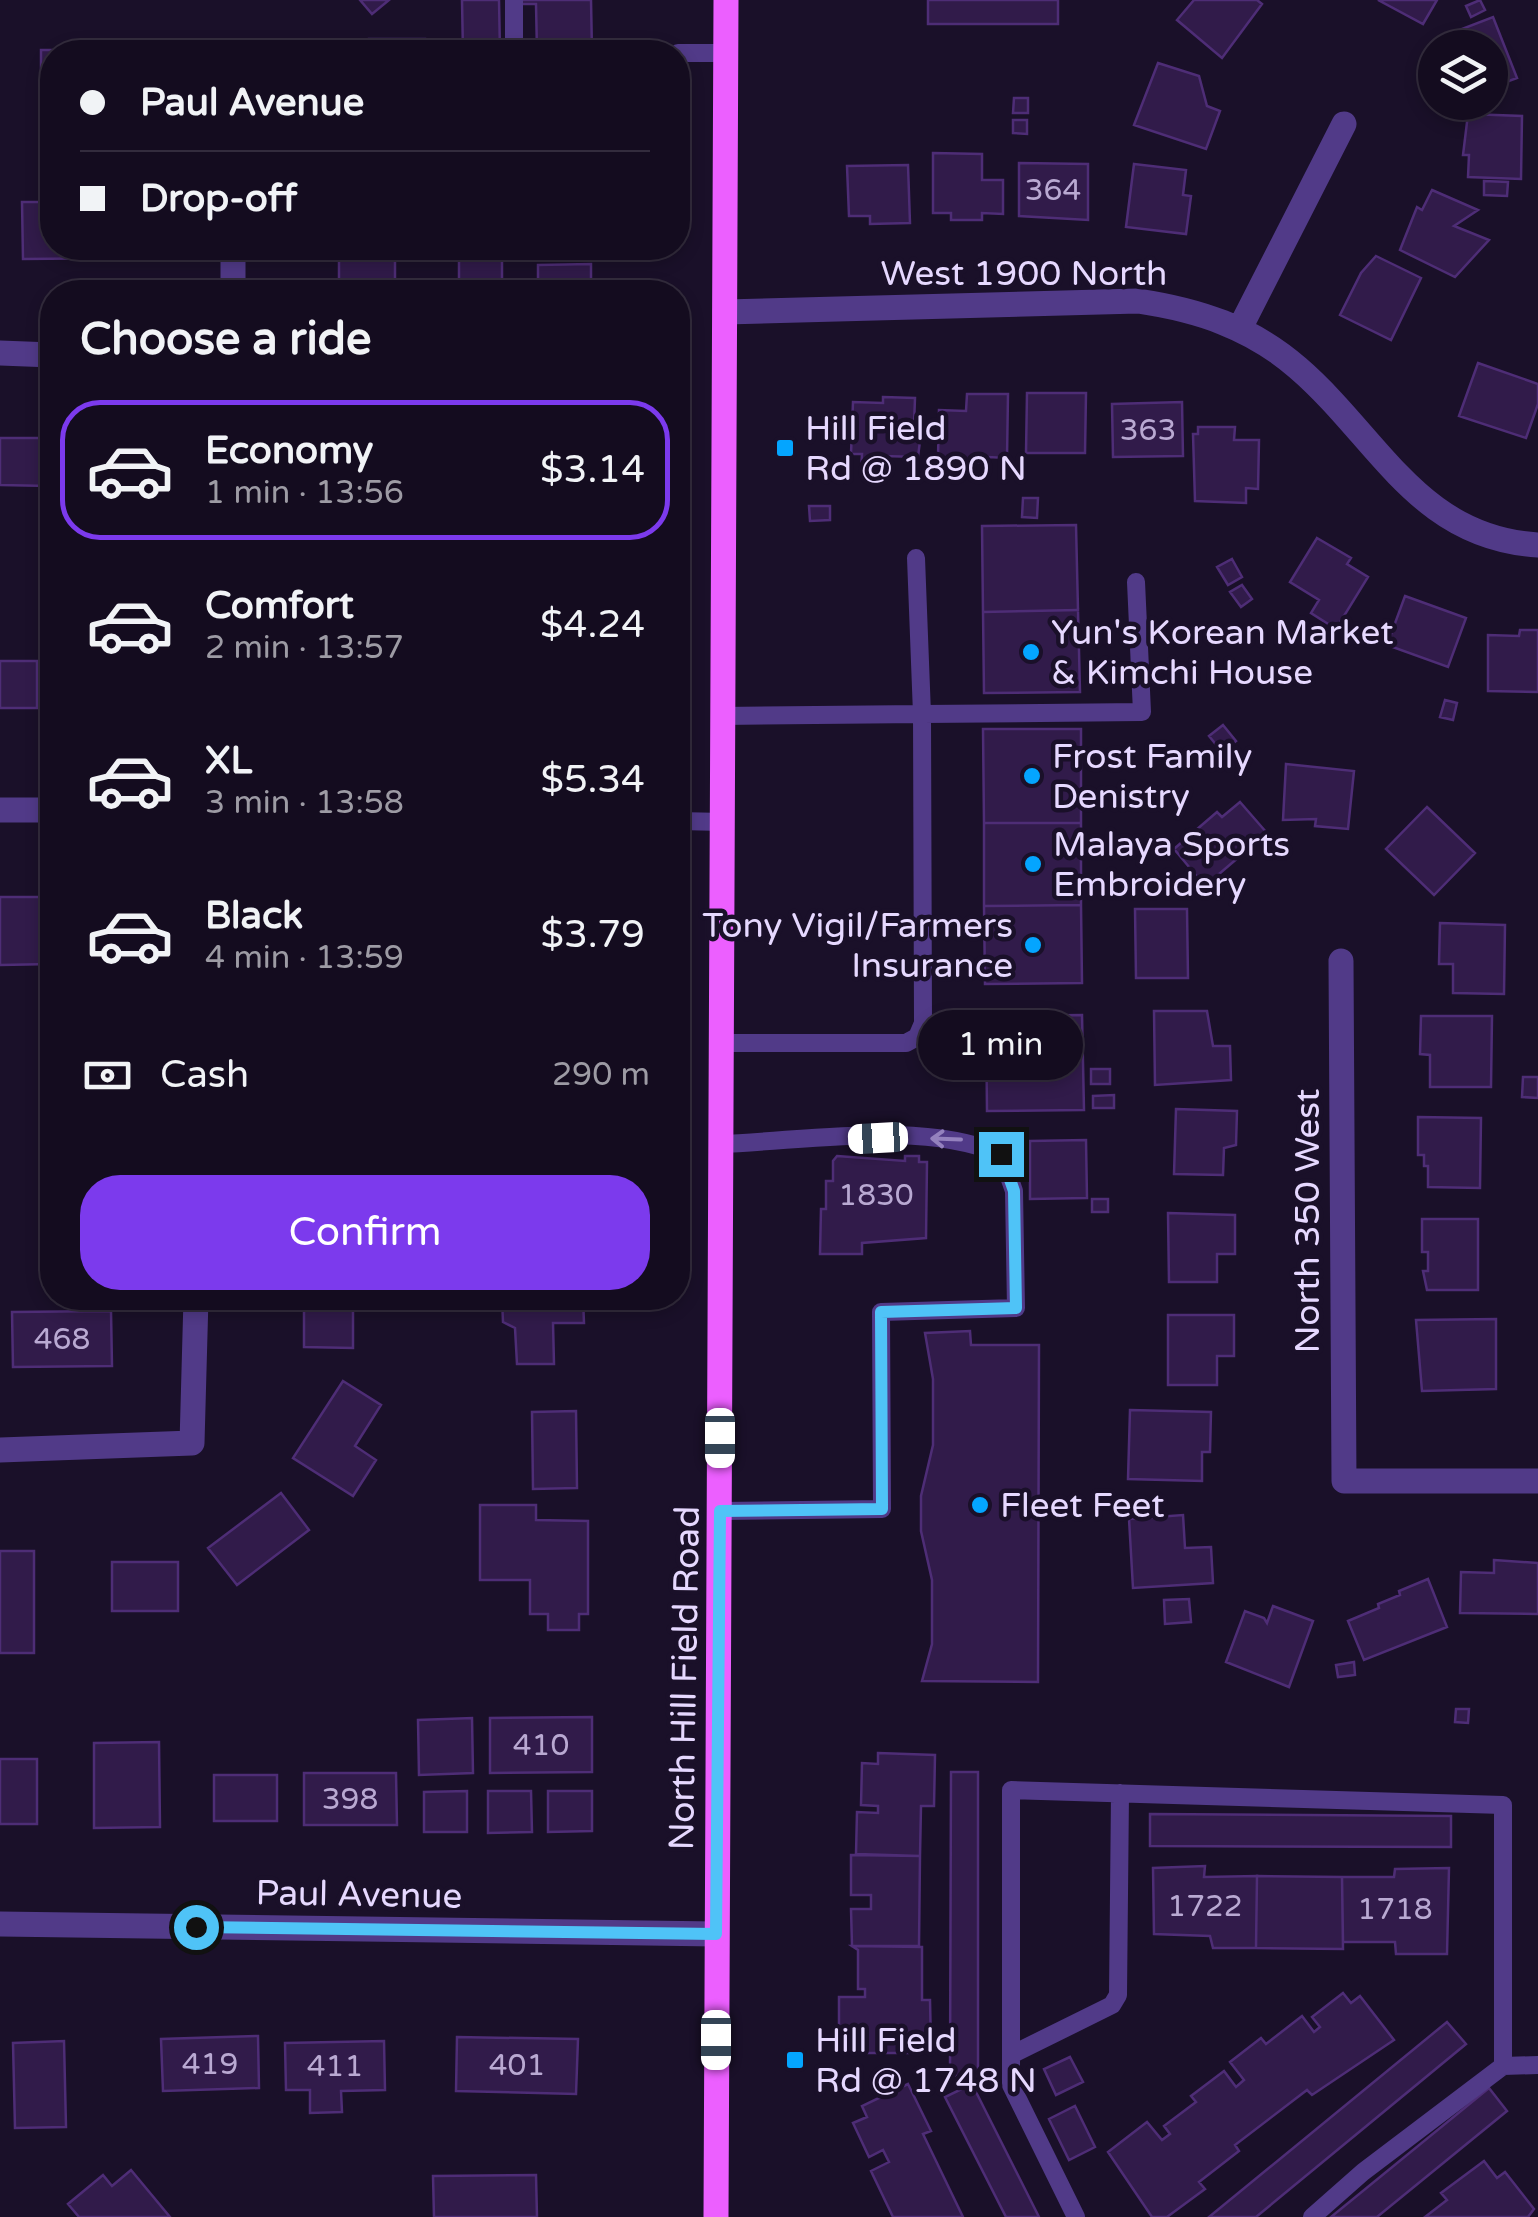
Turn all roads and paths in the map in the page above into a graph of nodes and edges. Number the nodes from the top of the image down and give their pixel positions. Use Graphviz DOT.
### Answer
graph roads {
  1 [pos="514,0"];
  2 [pos="726,0"];
  3 [pos="514,40"];
  4 [pos="690,53"];
  5 [pos="726,53"];
  6 [pos="1344,124"];
  7 [pos="725,312"];
  8 [pos="1240,328"];
  9 [pos="0,353"];
  10 [pos="40,355"];
  11 [pos="1538,545"];
  12 [pos="916,558"];
  13 [pos="1136,582"];
  14 [pos="922,714"];
  15 [pos="720,716"];
  16 [pos="0,810"];
  17 [pos="40,810"];
  18 [pos="690,821"];
  19 [pos="724,822"];
  20 [pos="1341,961"];
  21 [pos="722,1043"];
  22 [pos="720,1144"];
  23 [pos="196,1310"];
  24 [pos="0,1450"];
  25 [pos="1538,1480"];
  26 [pos="720,1511"];
  27 [pos="1120,1793"];
  28 [pos="0,1924"];
  29 [pos="716,1934"];
  30 [pos="1011,2055"];
  31 [pos="1538,2065"];
  32 [pos="1504,2066"];
  33 [pos="716,2217"];
  34 [pos="1076,2217"];
  35 [pos="1312,2217"];
  1 -- 3 [label="lane"];
  2 -- 5 [label="main road, North Hill Field Road"];
  4 -- 5 [label="lane"];
  5 -- 7 [label="main road, North Hill Field Road"];
  6 -- 8 [label="street"];
  7 -- 8 [label="street, West 1900 North"];
  7 -- 15 [label="main road, North Hill Field Road"];
  8 -- 11 [label="street, West 1900 North"];
  9 -- 10 [label="street"];
  12 -- 14 [label="lane"];
  13 -- 14 [label="lane"];
  14 -- 15 [label="lane"];
  14 -- 21 [label="lane"];
  15 -- 19 [label="main road, North Hill Field Road"];
  16 -- 17 [label="street"];
  18 -- 19 [label="lane"];
  19 -- 21 [label="main road, North Hill Field Road"];
  20 -- 25 [label="street, North 350 West"];
  21 -- 22 [label="main road, North Hill Field Road"];
  22 -- 26 [label="main road, North Hill Field Road"];
  26 -- 22 [label="lane, one-way"];
  23 -- 24 [label="street"];
  26 -- 29 [label="main road, North Hill Field Road"];
  27 -- 30 [label="lane"];
  27 -- 30 [label="lane"];
  27 -- 32 [label="lane"];
  28 -- 29 [label="street, Paul Avenue"];
  29 -- 33 [label="main road, North Hill Field Road"];
  30 -- 34 [label="lane"];
  31 -- 32 [label="lane"];
  32 -- 35 [label="lane"];
}
